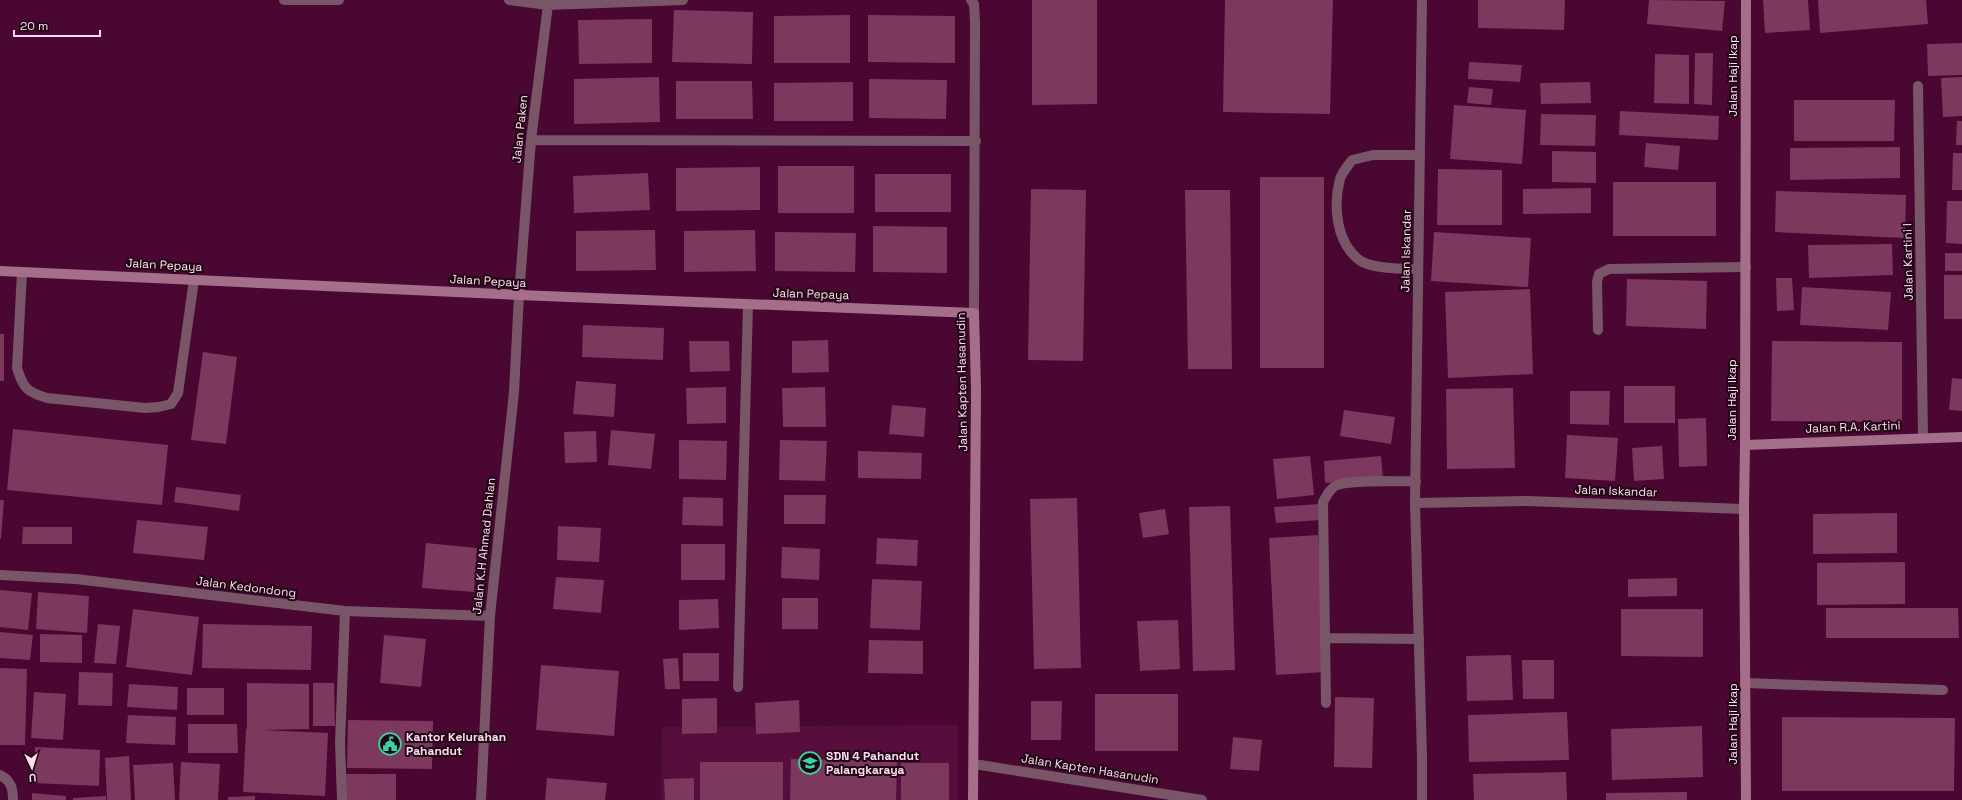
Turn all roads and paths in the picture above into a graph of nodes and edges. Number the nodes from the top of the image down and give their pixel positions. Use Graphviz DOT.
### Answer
graph roads {
  1 [pos="284,0"];
  2 [pos="339,0"];
  3 [pos="510,0"];
  4 [pos="683,0"];
  5 [pos="971,0"];
  6 [pos="1422,0"];
  7 [pos="1746,0"];
  8 [pos="548,5"];
  9 [pos="1918,86"];
  10 [pos="531,140"];
  11 [pos="976,141"];
  12 [pos="1420,155"];
  13 [pos="1746,267"];
  14 [pos="1418,269"];
  15 [pos="0,271"];
  16 [pos="22,272"];
  17 [pos="194,280"];
  18 [pos="519,295"];
  19 [pos="748,304"];
  20 [pos="974,313"];
  21 [pos="1598,330"];
  22 [pos="1923,437"];
  23 [pos="1962,437"];
  24 [pos="1746,445"];
  25 [pos="1416,481"];
  26 [pos="1415,503"];
  27 [pos="1744,509"];
  28 [pos="0,575"];
  29 [pos="345,611"];
  30 [pos="490,616"];
  31 [pos="1326,638"];
  32 [pos="1419,639"];
  33 [pos="1745,683"];
  34 [pos="738,686"];
  35 [pos="1944,690"];
  36 [pos="1326,703"];
  37 [pos="974,764"];
  38 [pos="0,776"];
  39 [pos="13,800"];
  40 [pos="342,800"];
  41 [pos="480,800"];
  42 [pos="973,800"];
  43 [pos="1202,800"];
  44 [pos="1422,800"];
  45 [pos="1746,800"];
  1 -- 2 [label="street"];
  3 -- 8 [label="street"];
  4 -- 8 [label="street"];
  5 -- 11 [label="street, Jalan Kapten Hasanudin"];
  6 -- 12 [label="street, Jalan Iskandar"];
  7 -- 13 [label="street, Jalan Haji Ikap"];
  8 -- 10 [label="street, Jalan Paken"];
  9 -- 22 [label="street, Jalan Kartini I"];
  10 -- 11 [label="street"];
  10 -- 18 [label="street, Jalan Paken"];
  11 -- 20 [label="street, Jalan Kapten Hasanudin"];
  12 -- 14 [label="street, Jalan Iskandar"];
  12 -- 14 [label="street"];
  13 -- 21 [label="street"];
  13 -- 24 [label="street, Jalan Haji Ikap"];
  14 -- 25 [label="street, Jalan Iskandar"];
  15 -- 16 [label="street, Jalan Pepaya"];
  16 -- 17 [label="street, Jalan Pepaya"];
  16 -- 17 [label="street"];
  17 -- 18 [label="street, Jalan Pepaya"];
  18 -- 19 [label="street, Jalan Pepaya"];
  18 -- 30 [label="street, Jalan K.H Ahmad Dahlan"];
  19 -- 20 [label="street, Jalan Pepaya"];
  19 -- 34 [label="street"];
  20 -- 37 [label="street, Jalan Kapten Hasanudin"];
  22 -- 23 [label="street, Jalan R.A. Kartini"];
  22 -- 24 [label="street, Jalan R.A. Kartini"];
  24 -- 27 [label="street, Jalan Haji Ikap"];
  25 -- 26 [label="street, Jalan Iskandar"];
  25 -- 31 [label="street"];
  26 -- 27 [label="street, Jalan Iskandar"];
  26 -- 32 [label="street, Jalan Iskandar"];
  27 -- 33 [label="street, Jalan Haji Ikap"];
  28 -- 29 [label="street, Jalan Kedondong"];
  29 -- 30 [label="street, Jalan Kedondong"];
  29 -- 40 [label="street"];
  30 -- 41 [label="street, Jalan K.H Ahmad Dahlan"];
  31 -- 32 [label="street"];
  31 -- 36 [label="street"];
  32 -- 44 [label="street, Jalan Iskandar"];
  33 -- 35 [label="street"];
  33 -- 45 [label="street, Jalan Haji Ikap"];
  37 -- 42 [label="street, Jalan Kapten Hasanudin"];
  37 -- 43 [label="street, Jalan Kapten Hasanudin"];
  38 -- 39 [label="street"];
}
